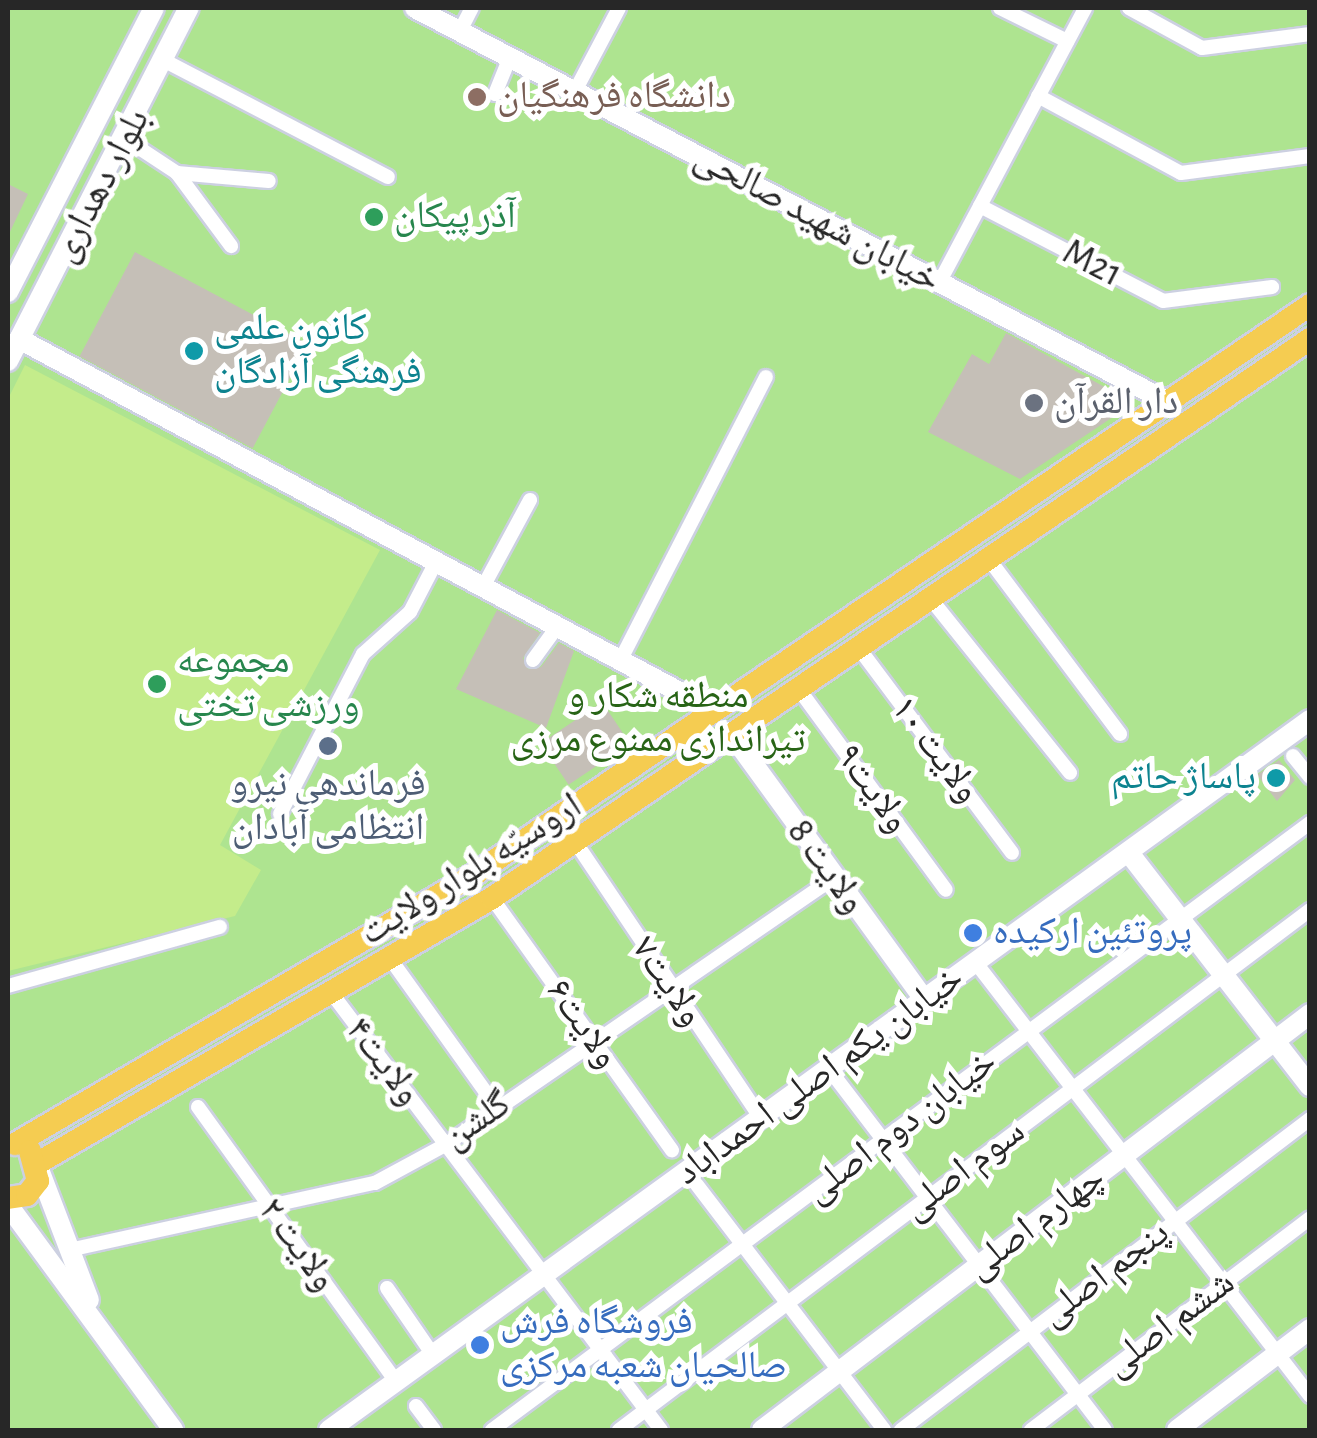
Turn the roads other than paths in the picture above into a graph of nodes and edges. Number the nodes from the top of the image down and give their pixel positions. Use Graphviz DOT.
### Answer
graph roads {
  1 [pos="154,8"];
  2 [pos="188,8"];
  3 [pos="415,8"];
  4 [pos="472,8"];
  5 [pos="1000,8"];
  6 [pos="1085,8"];
  7 [pos="1129,8"];
  8 [pos="615,9"];
  9 [pos="459,32"];
  10 [pos="1310,34"];
  11 [pos="1067,41"];
  12 [pos="509,59"];
  13 [pos="166,62"];
  14 [pos="574,93"];
  15 [pos="495,94"];
  16 [pos="1038,96"];
  17 [pos="127,140"];
  18 [pos="86,145"];
  19 [pos="1310,156"];
  20 [pos="116,161"];
  21 [pos="177,173"];
  22 [pos="388,177"];
  23 [pos="269,180"];
  24 [pos="68,182"];
  25 [pos="97,196"];
  26 [pos="980,206"];
  27 [pos="231,246"];
  28 [pos="940,283"];
  29 [pos="1272,287"];
  30 [pos="8,292"];
  31 [pos="1310,305"];
  32 [pos="19,339"];
  33 [pos="1310,339"];
  34 [pos="8,361"];
  35 [pos="766,377"];
  36 [pos="1166,401"];
  37 [pos="530,500"];
  38 [pos="986,525"];
  39 [pos="993,554"];
  40 [pos="940,556"];
  41 [pos="436,562"];
  42 [pos="956,580"];
  43 [pos="483,587"];
  44 [pos="930,598"];
  45 [pos="557,627"];
  46 [pos="858,648"];
  47 [pos="621,659"];
  48 [pos="533,660"];
  49 [pos="798,688"];
  50 [pos="714,711"];
  51 [pos="1310,720"];
  52 [pos="730,732"];
  53 [pos="1120,734"];
  54 [pos="1293,756"];
  55 [pos="1070,772"];
  56 [pos="1310,777"];
  57 [pos="280,814"];
  58 [pos="1310,823"];
  59 [pos="576,843"];
  60 [pos="1012,853"];
  61 [pos="1128,853"];
  62 [pos="504,854"];
  63 [pos="475,874"];
  64 [pos="520,878"];
  65 [pos="834,878"];
  66 [pos="946,890"];
  67 [pos="492,898"];
  68 [pos="1310,910"];
  69 [pos="1180,919"];
  70 [pos="220,927"];
  71 [pos="389,957"];
  72 [pos="976,963"];
  73 [pos="1223,975"];
  74 [pos="8,986"];
  75 [pos="668,986"];
  76 [pos="330,992"];
  77 [pos="925,1000"];
  78 [pos="1310,1014"];
  79 [pos="1029,1032"];
  80 [pos="593,1040"];
  81 [pos="1275,1042"];
  82 [pos="829,1069"];
  83 [pos="1310,1086"];
  84 [pos="1073,1088"];
  85 [pos="198,1107"];
  86 [pos="497,1108"];
  87 [pos="761,1118"];
  88 [pos="1310,1118"];
  89 [pos="883,1140"];
  90 [pos="10,1143"];
  91 [pos="445,1145"];
  92 [pos="672,1150"];
  93 [pos="1124,1156"];
  94 [pos="39,1168"];
  95 [pos="698,1185"];
  96 [pos="928,1198"];
  97 [pos="8,1202"];
  98 [pos="268,1205"];
  99 [pos="1310,1218"];
  100 [pos="1175,1221"];
  101 [pos="743,1244"];
  102 [pos="69,1250"];
  103 [pos="979,1266"];
  104 [pos="544,1276"];
  105 [pos="1223,1284"];
  106 [pos="387,1288"];
  107 [pos="788,1303"];
  108 [pos="96,1321"];
  109 [pos="1310,1330"];
  110 [pos="1030,1332"];
  111 [pos="600,1350"];
  112 [pos="1277,1354"];
  113 [pos="433,1356"];
  114 [pos="839,1372"];
  115 [pos="396,1382"];
  116 [pos="1078,1395"];
  117 [pos="1310,1396"];
  118 [pos="416,1406"];
  119 [pos="645,1410"];
  120 [pos="173,1430"];
  121 [pos="330,1430"];
  122 [pos="434,1430"];
  123 [pos="492,1430"];
  124 [pos="618,1430"];
  125 [pos="660,1430"];
  126 [pos="762,1430"];
  127 [pos="884,1430"];
  128 [pos="901,1430"];
  129 [pos="1032,1430"];
  130 [pos="1105,1430"];
  131 [pos="1177,1430"];
  1 -- 18 [label="street, بلوار دهداری"];
  2 -- 13 [label="street, بلوار دهداری"];
  3 -- 9 [label="street, خیابان شهید صالحی"];
  4 -- 9 [label="street"];
  5 -- 11 [label="street"];
  6 -- 11 [label="street"];
  7 -- 10 [label="street"];
  8 -- 14 [label="street"];
  9 -- 12 [label="street, خیابان شهید صالحی"];
  11 -- 16 [label="street"];
  12 -- 14 [label="street, خیابان شهید صالحی"];
  12 -- 15 [label="street"];
  13 -- 17 [label="street, بلوار دهداری"];
  13 -- 22 [label="street"];
  14 -- 28 [label="street, خیابان شهید صالحی"];
  16 -- 19 [label="street"];
  16 -- 26 [label="street"];
  17 -- 20 [label="street, بلوار دهداری"];
  17 -- 21 [label="street"];
  18 -- 20 [label="street"];
  18 -- 24 [label="street, بلوار دهداری"];
  20 -- 25 [label="street, بلوار دهداری"];
  21 -- 23 [label="street"];
  21 -- 27 [label="street"];
  24 -- 25 [label="street"];
  24 -- 30 [label="street, بلوار دهداری"];
  25 -- 32 [label="street, بلوار دهداری"];
  26 -- 28 [label="street"];
  26 -- 29 [label="street, M21"];
  28 -- 36 [label="street, خیابان شهید صالحی"];
  31 -- 36 [label="main road, اروسیّه بلوار ولایت"];
  32 -- 34 [label="street, بلوار دهداری"];
  32 -- 41 [label="street"];
  33 -- 39 [label="main road, اروسیّه بلوار ولایت"];
  35 -- 47 [label="street"];
  36 -- 38 [label="main road, اروسیّه بلوار ولایت"];
  37 -- 43 [label="street"];
  38 -- 39 [label="main road"];
  38 -- 40 [label="main road, اروسیّه بلوار ولایت"];
  39 -- 42 [label="main road, اروسیّه بلوار ولایت"];
  39 -- 53 [label="street"];
  40 -- 42 [label="main road"];
  40 -- 50 [label="main road, اروسیّه بلوار ولایت"];
  41 -- 43 [label="street"];
  41 -- 57 [label="street"];
  42 -- 44 [label="main road, اروسیّه بلوار ولایت"];
  43 -- 45 [label="street"];
  44 -- 46 [label="main road, اروسیّه بلوار ولایت"];
  44 -- 55 [label="street"];
  45 -- 47 [label="street"];
  45 -- 48 [label="street"];
  46 -- 49 [label="main road, اروسیّه بلوار ولایت"];
  46 -- 60 [label="street, ولایت ۱۰"];
  47 -- 50 [label="street"];
  49 -- 52 [label="main road, اروسیّه بلوار ولایت"];
  49 -- 66 [label="street, ولایت۹"];
  50 -- 62 [label="main road, اروسیّه بلوار ولایت"];
  51 -- 61 [label="street, خیابان یکم اصلی احمداباد"];
  52 -- 59 [label="main road, اروسیّه بلوار ولایت"];
  52 -- 65 [label="street, ولایت 8"];
  54 -- 56 [label="street"];
  58 -- 69 [label="street, خیابان دوم اصلی"];
  59 -- 64 [label="main road, اروسیّه بلوار ولایت"];
  59 -- 75 [label="street, ولایت۷"];
  61 -- 69 [label="street"];
  61 -- 72 [label="street, خیابان یکم اصلی احمداباد"];
  62 -- 63 [label="main road, اروسیّه بلوار ولایت"];
  62 -- 64 [label="main road"];
  63 -- 67 [label="main road"];
  63 -- 90 [label="main road, اروسیّه بلوار ولایت"];
  64 -- 67 [label="main road, اروسیّه بلوار ولایت"];
  65 -- 75 [label="street, گلشن"];
  65 -- 77 [label="street, ولایت 8"];
  67 -- 71 [label="main road, اروسیّه بلوار ولایت"];
  67 -- 80 [label="street, ولایت۶"];
  68 -- 73 [label="street, سوم اصلی"];
  69 -- 73 [label="street"];
  69 -- 79 [label="street, خیابان دوم اصلی"];
  70 -- 74 [label="street"];
  71 -- 76 [label="main road, اروسیّه بلوار ولایت"];
  71 -- 86 [label="street"];
  72 -- 77 [label="street, خیابان یکم اصلی احمداباد"];
  72 -- 79 [label="street"];
  73 -- 81 [label="street"];
  73 -- 84 [label="street, سوم اصلی"];
  75 -- 80 [label="street, گلشن"];
  75 -- 87 [label="street, ولایت۷"];
  76 -- 91 [label="street, ولایت۴"];
  76 -- 94 [label="main road, اروسیّه بلوار ولایت"];
  77 -- 82 [label="street, خیابان یکم اصلی احمداباد"];
  78 -- 81 [label="street, چهارم اصلی"];
  79 -- 84 [label="street"];
  79 -- 89 [label="street, خیابان دوم اصلی"];
  80 -- 86 [label="street, گلشن"];
  80 -- 92 [label="street, ولایت۶"];
  81 -- 83 [label="street"];
  81 -- 93 [label="street, چهارم اصلی"];
  82 -- 87 [label="street, خیابان یکم اصلی احمداباد"];
  82 -- 89 [label="street"];
  84 -- 93 [label="street"];
  84 -- 96 [label="street, سوم اصلی"];
  85 -- 98 [label="street, ولایت ۲"];
  86 -- 91 [label="street, گلشن"];
  87 -- 104 [label="street, خیابان یکم اصلی احمداباد"];
  88 -- 100 [label="street, پنجم اصلی"];
  89 -- 96 [label="street"];
  89 -- 101 [label="street, خیابان دوم اصلی"];
  90 -- 94 [label="main road"];
  91 -- 98 [label="street, گلشن"];
  91 -- 104 [label="street, ولایت۴"];
  93 -- 100 [label="street"];
  93 -- 103 [label="street, چهارم اصلی"];
  94 -- 97 [label="main road, اروسیّه بلوار ولایت"];
  94 -- 102 [label="street"];
  95 -- 101 [label="street"];
  96 -- 103 [label="street"];
  96 -- 107 [label="street, سوم اصلی"];
  97 -- 108 [label="street"];
  98 -- 102 [label="street, گلشن"];
  98 -- 115 [label="street, ولایت ۲"];
  99 -- 105 [label="street, ششم اصلی"];
  100 -- 105 [label="street"];
  100 -- 110 [label="street, پنجم اصلی"];
  101 -- 107 [label="street"];
  101 -- 111 [label="street, خیابان دوم اصلی"];
  102 -- 108 [label="street"];
  103 -- 110 [label="street"];
  103 -- 114 [label="street, چهارم اصلی"];
  104 -- 111 [label="street, ولایت۴"];
  104 -- 113 [label="street, خیابان یکم اصلی احمداباد"];
  105 -- 112 [label="street"];
  105 -- 116 [label="street, ششم اصلی"];
  106 -- 113 [label="street"];
  107 -- 114 [label="street"];
  107 -- 119 [label="street, سوم اصلی"];
  108 -- 120 [label="street"];
  109 -- 112 [label="street"];
  110 -- 116 [label="street"];
  110 -- 128 [label="street, پنجم اصلی"];
  111 -- 119 [label="street, ولایت۴"];
  111 -- 123 [label="street, خیابان دوم اصلی"];
  112 -- 117 [label="street"];
  112 -- 131 [label="street"];
  113 -- 115 [label="street, خیابان یکم اصلی احمداباد"];
  114 -- 126 [label="street, چهارم اصلی"];
  114 -- 127 [label="street"];
  115 -- 121 [label="street, خیابان یکم اصلی احمداباد"];
  116 -- 129 [label="street, ششم اصلی"];
  116 -- 130 [label="street"];
  118 -- 122 [label="street"];
  119 -- 124 [label="street, سوم اصلی"];
  119 -- 125 [label="street, ولایت۴"];
}
